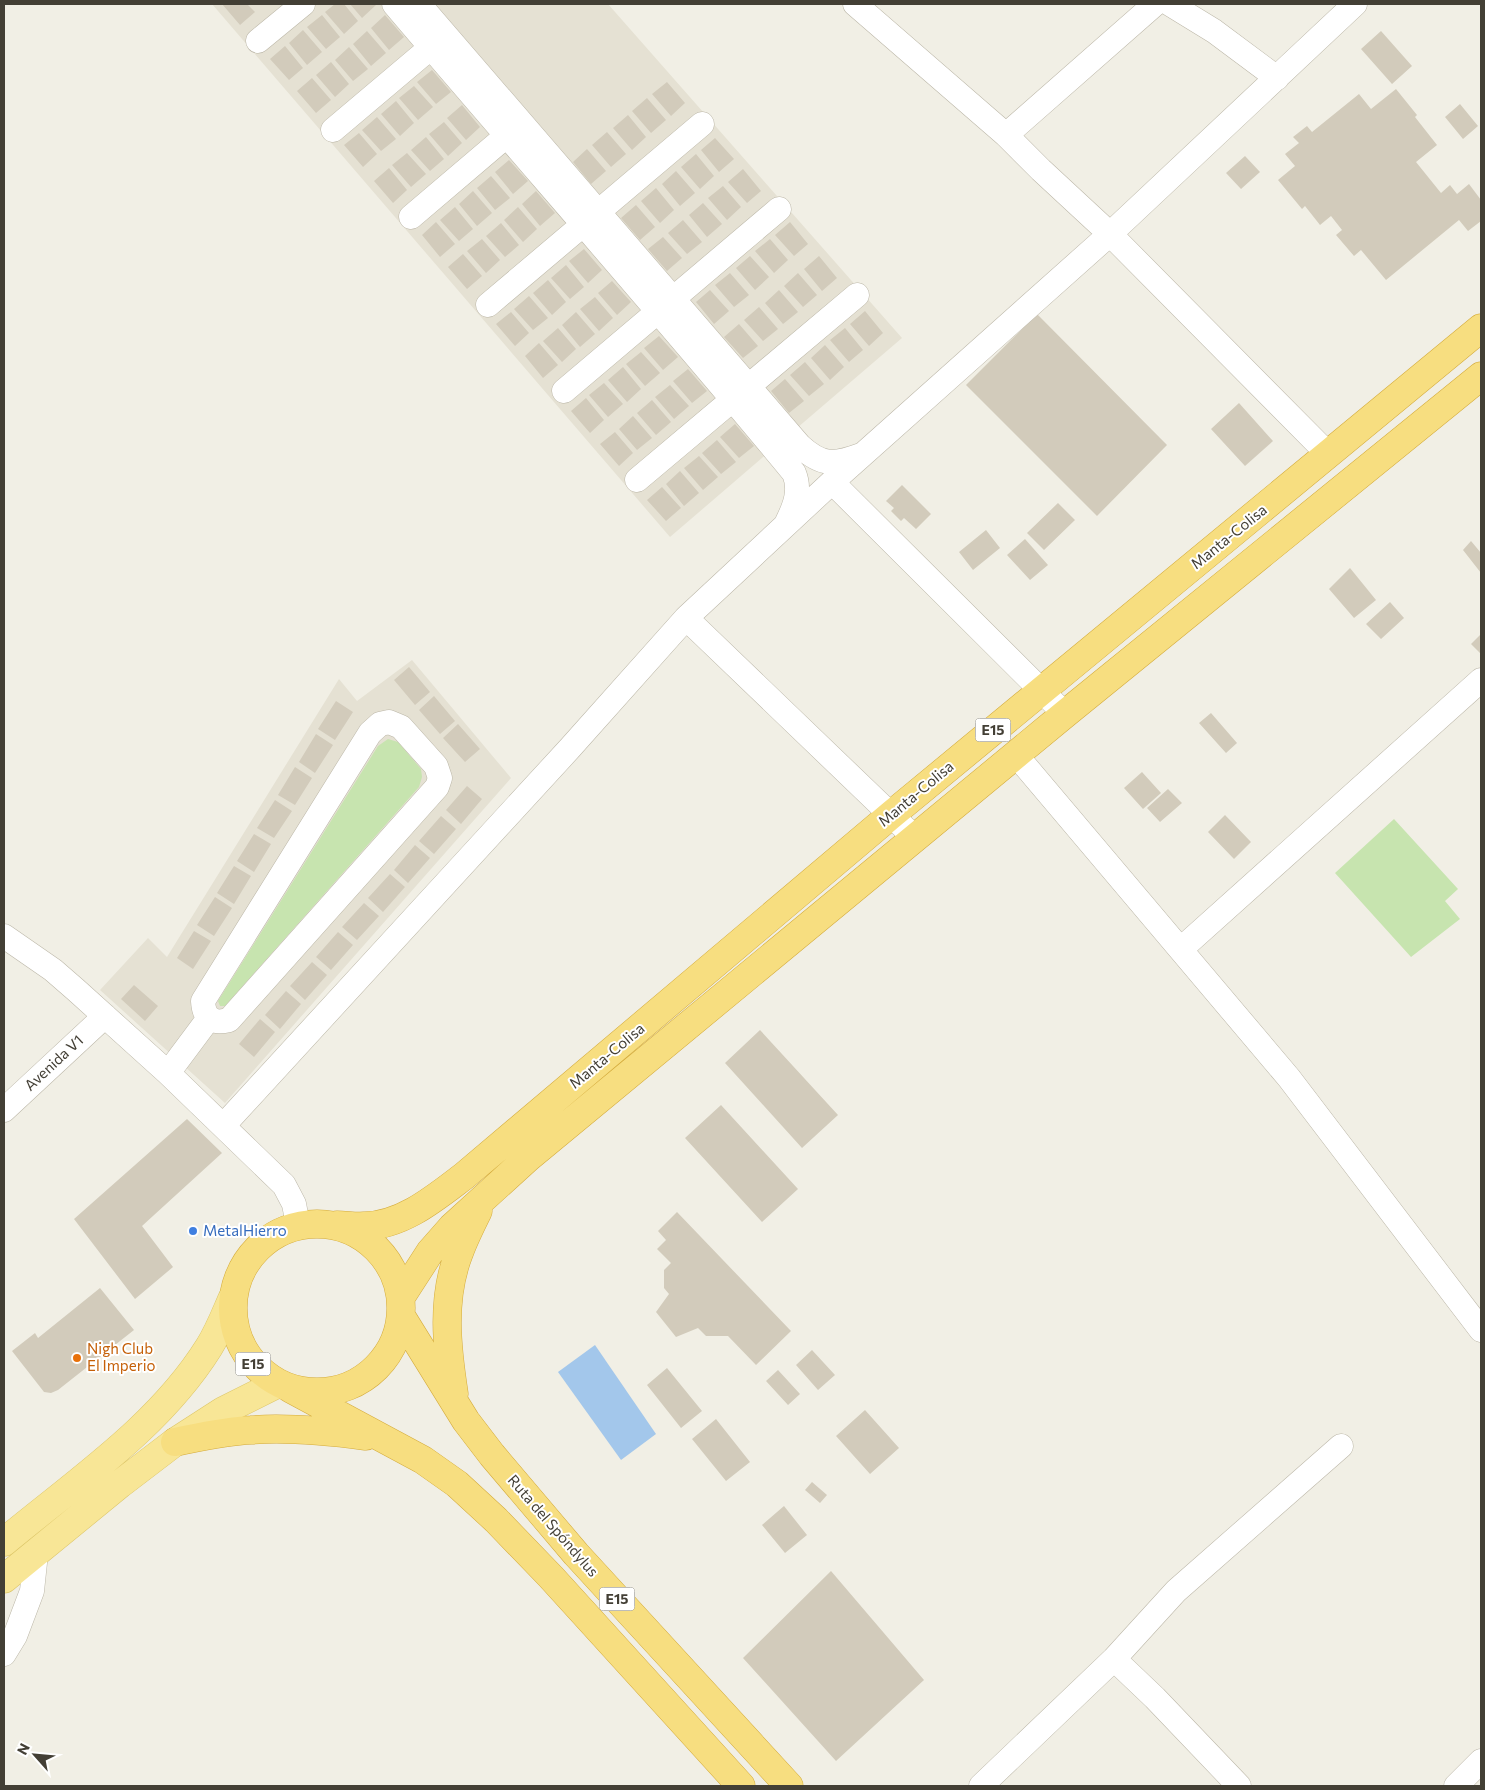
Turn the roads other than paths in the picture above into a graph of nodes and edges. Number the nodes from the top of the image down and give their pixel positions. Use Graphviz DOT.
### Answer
graph roads {
  1 [pos="303,4"];
  2 [pos="394,4"];
  3 [pos="419,4"];
  4 [pos="855,4"];
  5 [pos="1155,4"];
  6 [pos="1170,4"];
  7 [pos="1355,4"];
  8 [pos="438,41"];
  9 [pos="258,42"];
  10 [pos="1276,78"];
  11 [pos="702,124"];
  12 [pos="333,130"];
  13 [pos="514,130"];
  14 [pos="1006,135"];
  15 [pos="779,209"];
  16 [pos="411,217"];
  17 [pos="591,217"];
  18 [pos="1110,234"];
  19 [pos="857,295"];
  20 [pos="488,305"];
  21 [pos="666,305"];
  22 [pos="1481,328"];
  23 [pos="1481,376"];
  24 [pos="564,391"];
  25 [pos="740,392"];
  26 [pos="788,449"];
  27 [pos="863,454"];
  28 [pos="1329,455"];
  29 [pos="637,480"];
  30 [pos="832,482"];
  31 [pos="786,526"];
  32 [pos="686,618"];
  33 [pos="1481,680"];
  34 [pos="1041,689"];
  35 [pos="1065,714"];
  36 [pos="1016,755"];
  37 [pos="891,815"];
  38 [pos="914,838"];
  39 [pos="4,936"];
  40 [pos="1182,949"];
  41 [pos="105,1016"];
  42 [pos="209,1018"];
  43 [pos="168,1073"];
  44 [pos="4,1110"];
  45 [pos="223,1126"];
  46 [pos="483,1198"];
  47 [pos="298,1225"];
  48 [pos="337,1225"];
  49 [pos="232,1299"];
  50 [pos="401,1307"];
  51 [pos="1481,1330"];
  52 [pos="284,1386"];
  53 [pos="455,1403"];
  54 [pos="384,1439"];
  55 [pos="175,1442"];
  56 [pos="1341,1446"];
  57 [pos="4,1542"];
  58 [pos="36,1553"];
  59 [pos="4,1579"];
  60 [pos="4,1654"];
  61 [pos="1114,1659"];
  62 [pos="726,1718"];
  63 [pos="702,1743"];
  64 [pos="1481,1761"];
  65 [pos="741,1786"];
  66 [pos="789,1786"];
  67 [pos="981,1786"];
  68 [pos="1239,1786"];
  69 [pos="1456,1786"];
  1 -- 9 [label="street"];
  2 -- 8 [label="street"];
  3 -- 8 [label="street"];
  4 -- 14 [label="street"];
  5 -- 14 [label="street"];
  6 -- 10 [label="street"];
  7 -- 10 [label="street"];
  8 -- 12 [label="street"];
  8 -- 13 [label="street"];
  10 -- 18 [label="street"];
  11 -- 17 [label="street"];
  13 -- 16 [label="street"];
  13 -- 17 [label="street"];
  14 -- 18 [label="street"];
  15 -- 21 [label="street"];
  17 -- 20 [label="street"];
  17 -- 21 [label="street"];
  18 -- 27 [label="street"];
  18 -- 28 [label="street"];
  19 -- 25 [label="street"];
  21 -- 24 [label="street"];
  21 -- 25 [label="street"];
  22 -- 28 [label="highway, Manta-Colisa / E15"];
  23 -- 35 [label="highway, Manta-Colisa / E15"];
  25 -- 26 [label="street"];
  25 -- 29 [label="street"];
  26 -- 27 [label="street"];
  26 -- 31 [label="street"];
  27 -- 30 [label="street"];
  28 -- 34 [label="highway, Manta-Colisa / E15"];
  30 -- 31 [label="street"];
  30 -- 34 [label="street"];
  31 -- 32 [label="street"];
  32 -- 37 [label="street"];
  32 -- 45 [label="street"];
  33 -- 40 [label="street"];
  34 -- 35 [label="street"];
  34 -- 37 [label="highway, Manta-Colisa / E15"];
  35 -- 36 [label="highway, Manta-Colisa / E15"];
  36 -- 38 [label="highway, Manta-Colisa / E15"];
  36 -- 40 [label="street"];
  37 -- 38 [label="street"];
  37 -- 48 [label="highway, Manta-Colisa / E15"];
  38 -- 46 [label="highway, Manta-Colisa / E15"];
  39 -- 41 [label="street"];
  40 -- 51 [label="street"];
  41 -- 43 [label="street"];
  41 -- 44 [label="street, Avenida V1"];
  42 -- 42 [label="street"];
  42 -- 43 [label="street"];
  43 -- 45 [label="street"];
  45 -- 47 [label="street"];
  46 -- 50 [label="highway, Manta-Colisa / E15"];
  46 -- 53 [label="highway"];
  47 -- 48 [label="highway, E15"];
  47 -- 49 [label="highway, E15"];
  48 -- 50 [label="highway, E15"];
  49 -- 52 [label="highway, E15"];
  49 -- 57 [label="main road"];
  50 -- 52 [label="highway, E15"];
  50 -- 53 [label="highway, Ruta del Spóndylus / E15"];
  52 -- 54 [label="highway, E15"];
  52 -- 55 [label="main road"];
  53 -- 62 [label="highway, Ruta del Spóndylus / E15"];
  54 -- 55 [label="highway"];
  54 -- 63 [label="highway, E15"];
  55 -- 58 [label="main road"];
  56 -- 61 [label="street"];
  58 -- 59 [label="main road"];
  58 -- 60 [label="street"];
  61 -- 67 [label="street"];
  61 -- 68 [label="street"];
  62 -- 63 [label="highway"];
  62 -- 66 [label="highway, Ruta del Spóndylus / E15"];
  63 -- 65 [label="highway, E15"];
  64 -- 69 [label="street"];
}
